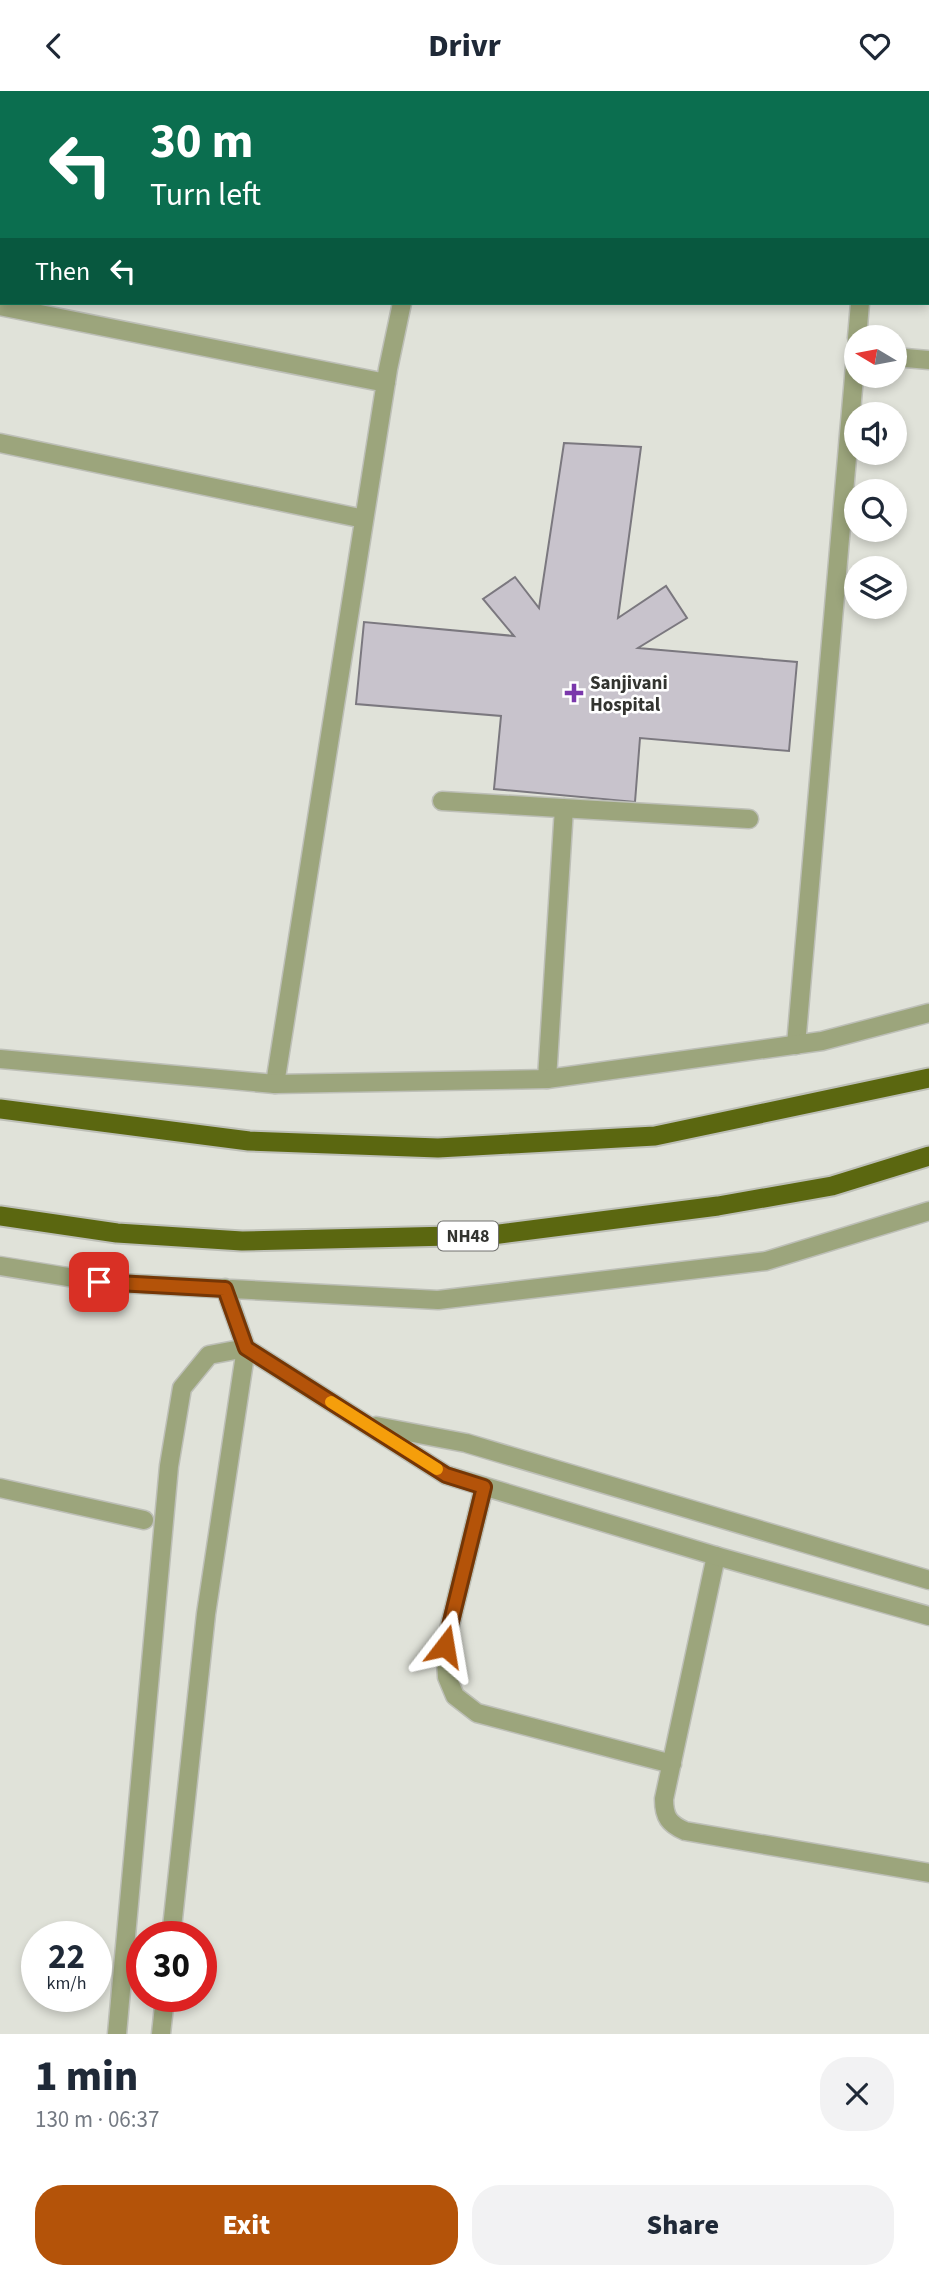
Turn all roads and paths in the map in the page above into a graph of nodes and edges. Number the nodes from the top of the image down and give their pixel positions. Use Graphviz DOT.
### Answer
graph roads {
  1 [pos="402,305"];
  2 [pos="860,305"];
  3 [pos="0,306"];
  4 [pos="858,325"];
  5 [pos="907,358"];
  6 [pos="929,360"];
  7 [pos="386,383"];
  8 [pos="853,389"];
  9 [pos="0,443"];
  10 [pos="364,519"];
  11 [pos="442,801"];
  12 [pos="564,808"];
  13 [pos="749,819"];
  14 [pos="929,1013"];
  15 [pos="796,1045"];
  16 [pos="0,1059"];
  17 [pos="547,1079"];
  18 [pos="929,1079"];
  19 [pos="275,1084"];
  20 [pos="0,1109"];
  21 [pos="929,1156"];
  22 [pos="929,1211"];
  23 [pos="0,1216"];
  24 [pos="0,1266"];
  25 [pos="225,1289"];
  26 [pos="246,1348"];
  27 [pos="366,1424"];
  28 [pos="484,1487"];
  29 [pos="0,1488"];
  30 [pos="144,1520"];
  31 [pos="716,1556"];
  32 [pos="929,1580"];
  33 [pos="929,1616"];
  34 [pos="672,1764"];
  35 [pos="929,1873"];
  36 [pos="174,1921"];
  37 [pos="163,2012"];
  38 [pos="117,2034"];
  39 [pos="161,2034"];
  1 -- 7 [label="street"];
  2 -- 4 [label="street"];
  3 -- 7 [label="street"];
  5 -- 6 [label="street"];
  7 -- 10 [label="street"];
  8 -- 15 [label="street"];
  9 -- 10 [label="street"];
  10 -- 19 [label="street"];
  11 -- 12 [label="street"];
  12 -- 13 [label="street"];
  12 -- 17 [label="street"];
  14 -- 15 [label="street"];
  15 -- 17 [label="street"];
  16 -- 19 [label="street"];
  17 -- 19 [label="street"];
  18 -- 20 [label="highway"];
  21 -- 23 [label="highway, NH48"];
  22 -- 25 [label="street"];
  24 -- 25 [label="street"];
  25 -- 26 [label="street"];
  26 -- 27 [label="street"];
  26 -- 36 [label="street"];
  26 -- 38 [label="street"];
  27 -- 28 [label="street"];
  27 -- 32 [label="street"];
  28 -- 31 [label="street"];
  28 -- 34 [label="street"];
  29 -- 30 [label="street"];
  31 -- 33 [label="street"];
  31 -- 34 [label="street"];
  34 -- 35 [label="street"];
  37 -- 39 [label="street"];
}
